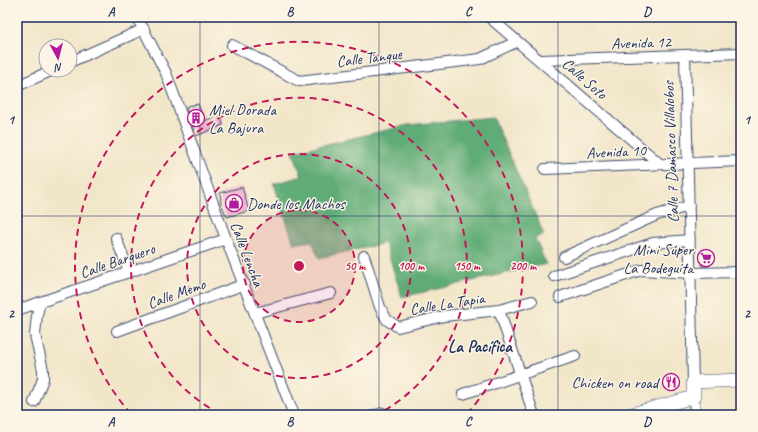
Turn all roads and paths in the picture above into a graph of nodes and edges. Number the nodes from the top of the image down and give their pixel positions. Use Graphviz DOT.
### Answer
graph roads {
  1 [pos="137,17"];
  2 [pos="489,17"];
  3 [pos="144,29"];
  4 [pos="516,42"];
  5 [pos="232,44"];
  6 [pos="741,53"];
  7 [pos="685,55"];
  8 [pos="78,58"];
  9 [pos="541,60"];
  10 [pos="38,76"];
  11 [pos="17,86"];
  12 [pos="741,161"];
  13 [pos="687,162"];
  14 [pos="660,164"];
  15 [pos="545,169"];
  16 [pos="689,206"];
  17 [pos="116,238"];
  18 [pos="226,239"];
  19 [pos="690,240"];
  20 [pos="364,256"];
  21 [pos="564,257"];
  22 [pos="129,272"];
  23 [pos="741,272"];
  24 [pos="691,273"];
  25 [pos="554,276"];
  26 [pos="245,284"];
  27 [pos="331,293"];
  28 [pos="560,297"];
  29 [pos="532,301"];
  30 [pos="40,302"];
  31 [pos="17,310"];
  32 [pos="499,310"];
  33 [pos="255,313"];
  34 [pos="117,331"];
  35 [pos="575,356"];
  36 [pos="520,376"];
  37 [pos="741,380"];
  38 [pos="693,382"];
  39 [pos="463,394"];
  40 [pos="694,397"];
  41 [pos="34,402"];
  42 [pos="294,415"];
  43 [pos="534,415"];
  44 [pos="628,415"];
  45 [pos="695,415"];
  1 -- 3 [label="street, Calle Lencha"];
  2 -- 4 [label="street, Calle Soto"];
  3 -- 8 [label="street"];
  3 -- 18 [label="street, Calle Lencha"];
  4 -- 5 [label="street, Calle Tanque"];
  4 -- 9 [label="street, Calle Soto"];
  6 -- 7 [label="street, Avenida 12"];
  7 -- 9 [label="street, Avenida 12"];
  7 -- 13 [label="street, Calle 7 Damasco Villalobos"];
  9 -- 14 [label="street, Calle Soto"];
  10 -- 11 [label="street"];
  12 -- 13 [label="street, Avenida 10"];
  13 -- 14 [label="street, Avenida 10"];
  13 -- 16 [label="street, Calle 7 Damasco Villalobos"];
  14 -- 15 [label="street, Avenida 10"];
  16 -- 19 [label="street, Calle 7 Damasco Villalobos"];
  16 -- 21 [label="street"];
  17 -- 22 [label="street"];
  18 -- 22 [label="street, Calle Barquero"];
  18 -- 26 [label="street, Calle Lencha"];
  19 -- 24 [label="street, Calle 7 Damasco Villalobos"];
  19 -- 25 [label="street"];
  20 -- 32 [label="street, Calle La Tapia"];
  22 -- 30 [label="street, Calle Barquero"];
  23 -- 24 [label="street"];
  24 -- 28 [label="street"];
  24 -- 38 [label="street, Calle 7 Damasco Villalobos"];
  26 -- 33 [label="street, Calle Lencha"];
  26 -- 34 [label="street, Calle Memo"];
  27 -- 33 [label="street"];
  29 -- 32 [label="street, Calle La Tapia"];
  30 -- 31 [label="street, Calle Barquero"];
  30 -- 41 [label="street"];
  32 -- 36 [label="street"];
  33 -- 42 [label="street, Calle Lencha"];
  35 -- 36 [label="street"];
  36 -- 39 [label="street"];
  36 -- 43 [label="street"];
  37 -- 38 [label="main road"];
  38 -- 40 [label="main road, Calle 7 Damasco Villalobos"];
  40 -- 44 [label="main road"];
  40 -- 45 [label="street, Calle 7 Damasco Villalobos"];
}
